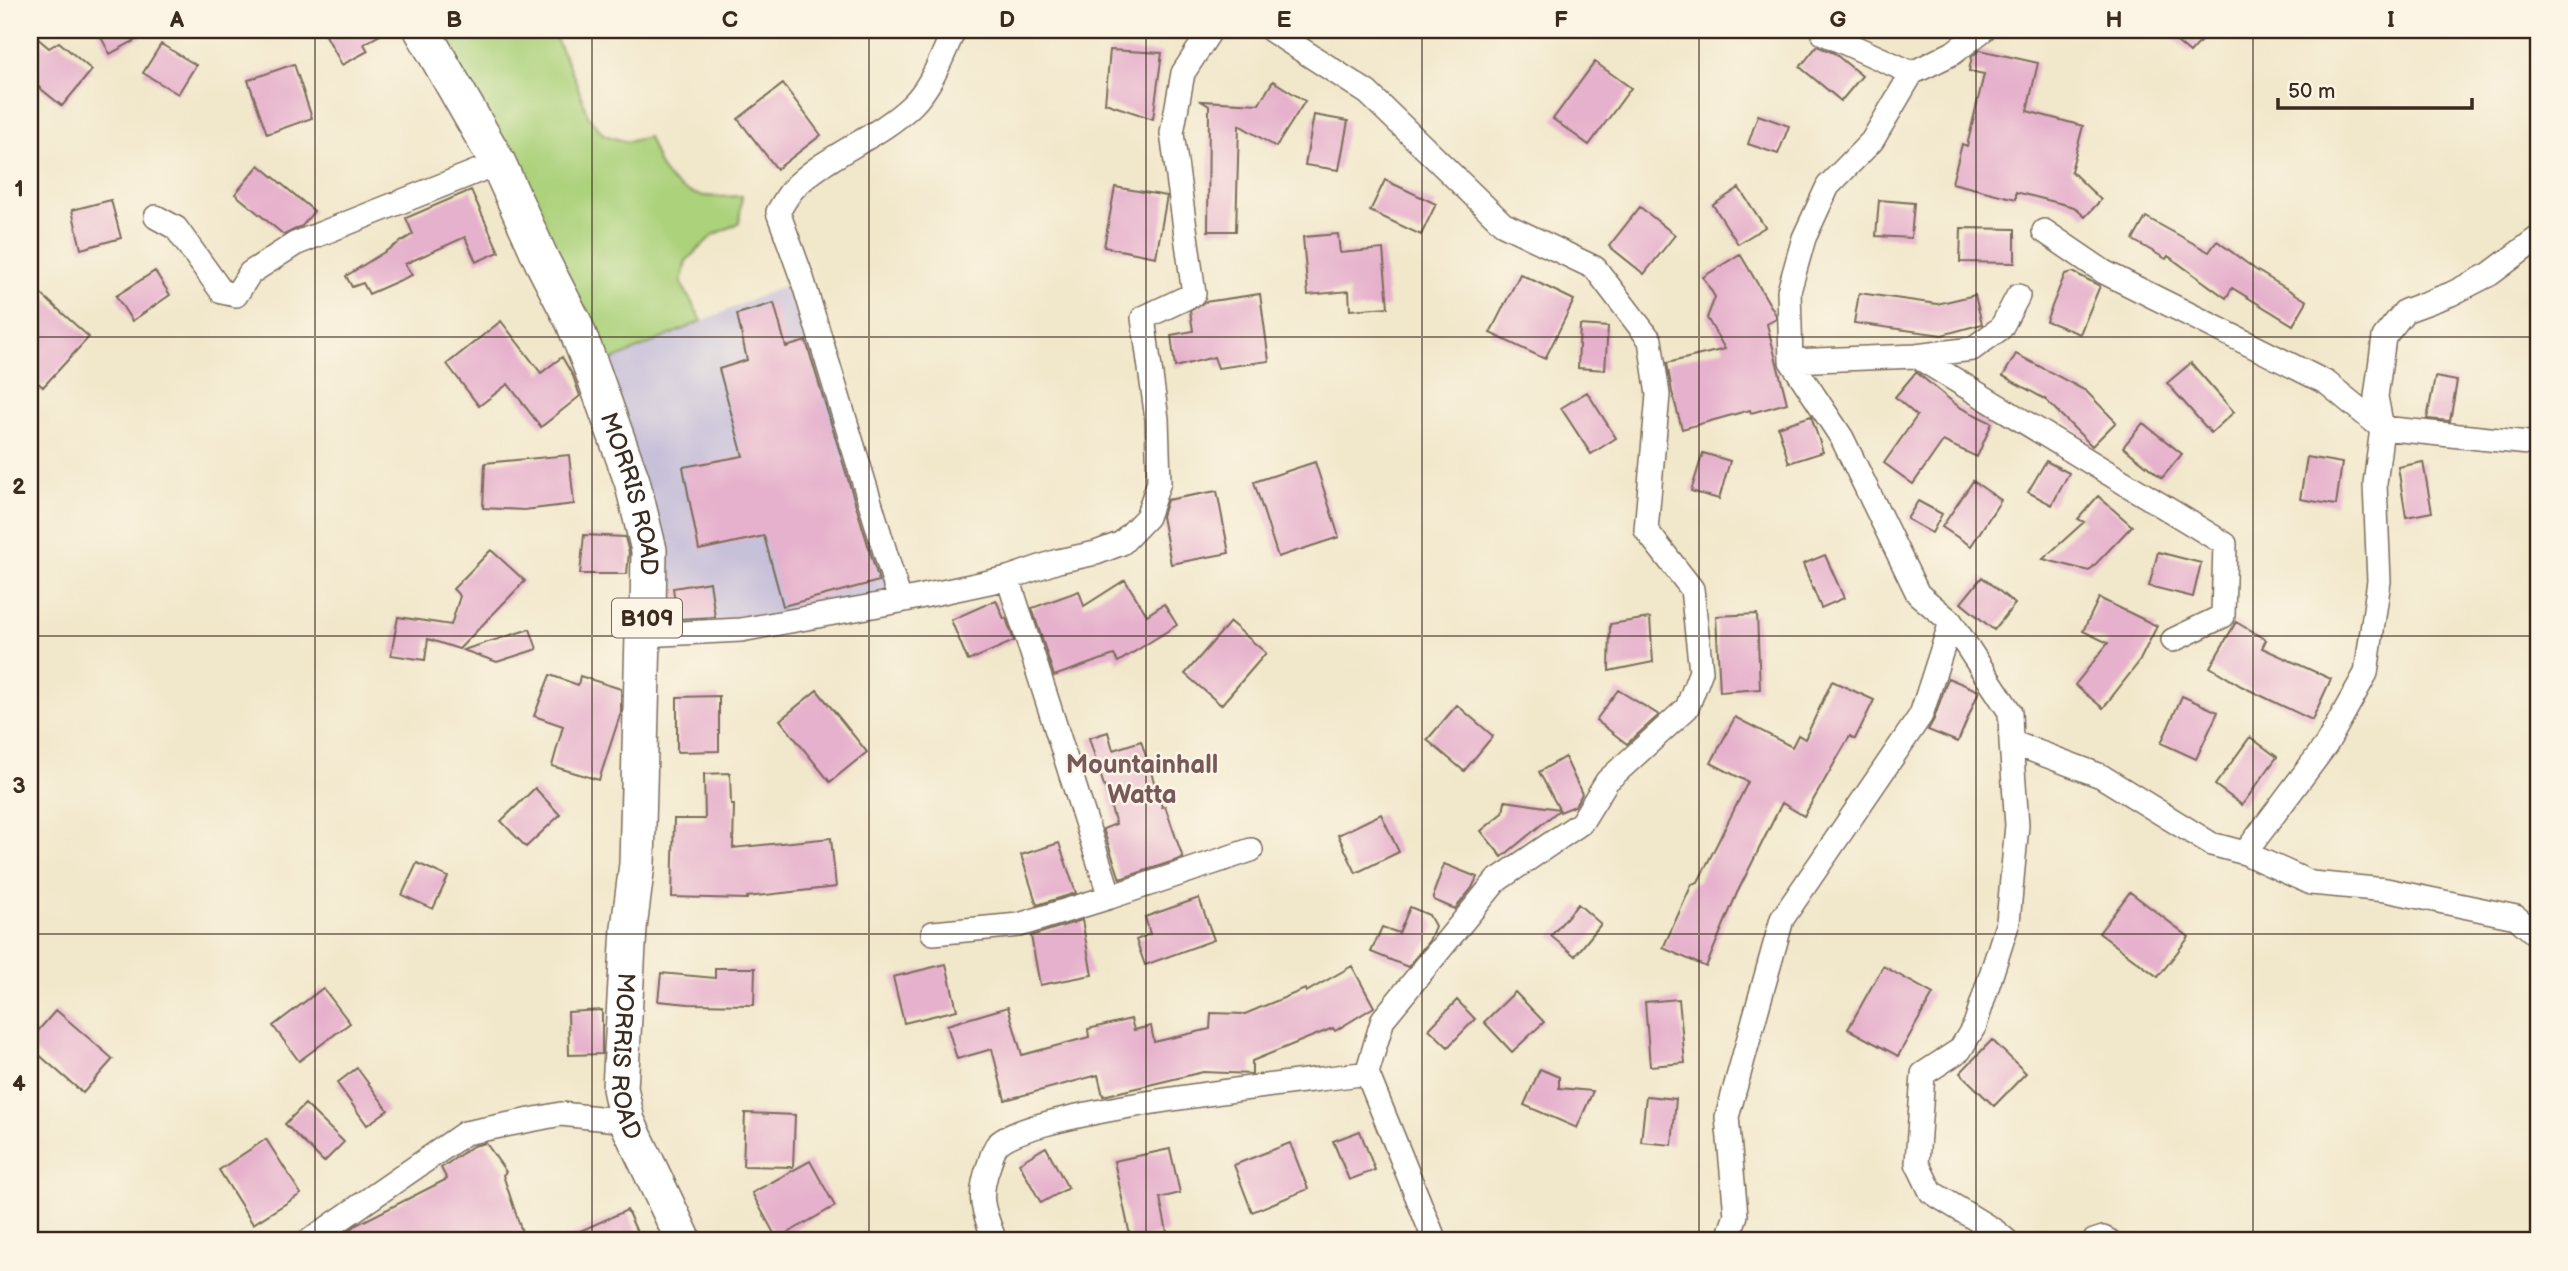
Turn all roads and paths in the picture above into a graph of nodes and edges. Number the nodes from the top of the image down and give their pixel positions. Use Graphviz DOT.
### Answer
graph roads {
  1 [pos="422,30"];
  2 [pos="954,30"];
  3 [pos="1211,30"];
  4 [pos="1271,30"];
  5 [pos="1822,30"];
  6 [pos="1983,30"];
  7 [pos="1912,73"];
  8 [pos="498,163"];
  9 [pos="156,217"];
  10 [pos="2044,232"];
  11 [pos="2538,238"];
  12 [pos="2018,296"];
  13 [pos="1916,356"];
  14 [pos="1791,360"];
  15 [pos="2382,428"];
  16 [pos="2538,444"];
  17 [pos="1008,578"];
  18 [pos="900,601"];
  19 [pos="1951,622"];
  20 [pos="643,635"];
  21 [pos="2173,640"];
  22 [pos="2011,742"];
  23 [pos="1251,850"];
  24 [pos="2245,853"];
  25 [pos="1110,897"];
  26 [pos="933,933"];
  27 [pos="2538,936"];
  28 [pos="1367,1073"];
  29 [pos="627,1121"];
  30 [pos="309,1241"];
  31 [pos="684,1241"];
  32 [pos="995,1241"];
  33 [pos="1435,1241"];
  34 [pos="1727,1241"];
  35 [pos="2007,1241"];
  36 [pos="2094,1241"];
  37 [pos="2109,1241"];
  1 -- 8 [label="main road, MORRIS ROAD / B109"];
  2 -- 18 [label="street"];
  3 -- 17 [label="street"];
  4 -- 28 [label="street"];
  5 -- 7 [label="street"];
  6 -- 7 [label="street"];
  7 -- 14 [label="street"];
  8 -- 9 [label="street"];
  8 -- 20 [label="main road, MORRIS ROAD / B109"];
  10 -- 15 [label="street"];
  11 -- 15 [label="street"];
  12 -- 13 [label="street"];
  13 -- 14 [label="street"];
  13 -- 21 [label="street"];
  14 -- 19 [label="street"];
  15 -- 16 [label="street"];
  15 -- 24 [label="street"];
  17 -- 18 [label="street"];
  17 -- 25 [label="street"];
  18 -- 20 [label="street"];
  19 -- 22 [label="street"];
  19 -- 34 [label="street"];
  20 -- 29 [label="main road, MORRIS ROAD / B109"];
  22 -- 24 [label="street"];
  22 -- 35 [label="street"];
  23 -- 25 [label="street"];
  24 -- 27 [label="street"];
  25 -- 26 [label="street"];
  28 -- 32 [label="street"];
  28 -- 33 [label="street"];
  29 -- 30 [label="street"];
  29 -- 31 [label="main road, MORRIS ROAD / B109"];
  36 -- 37 [label="street"];
}
